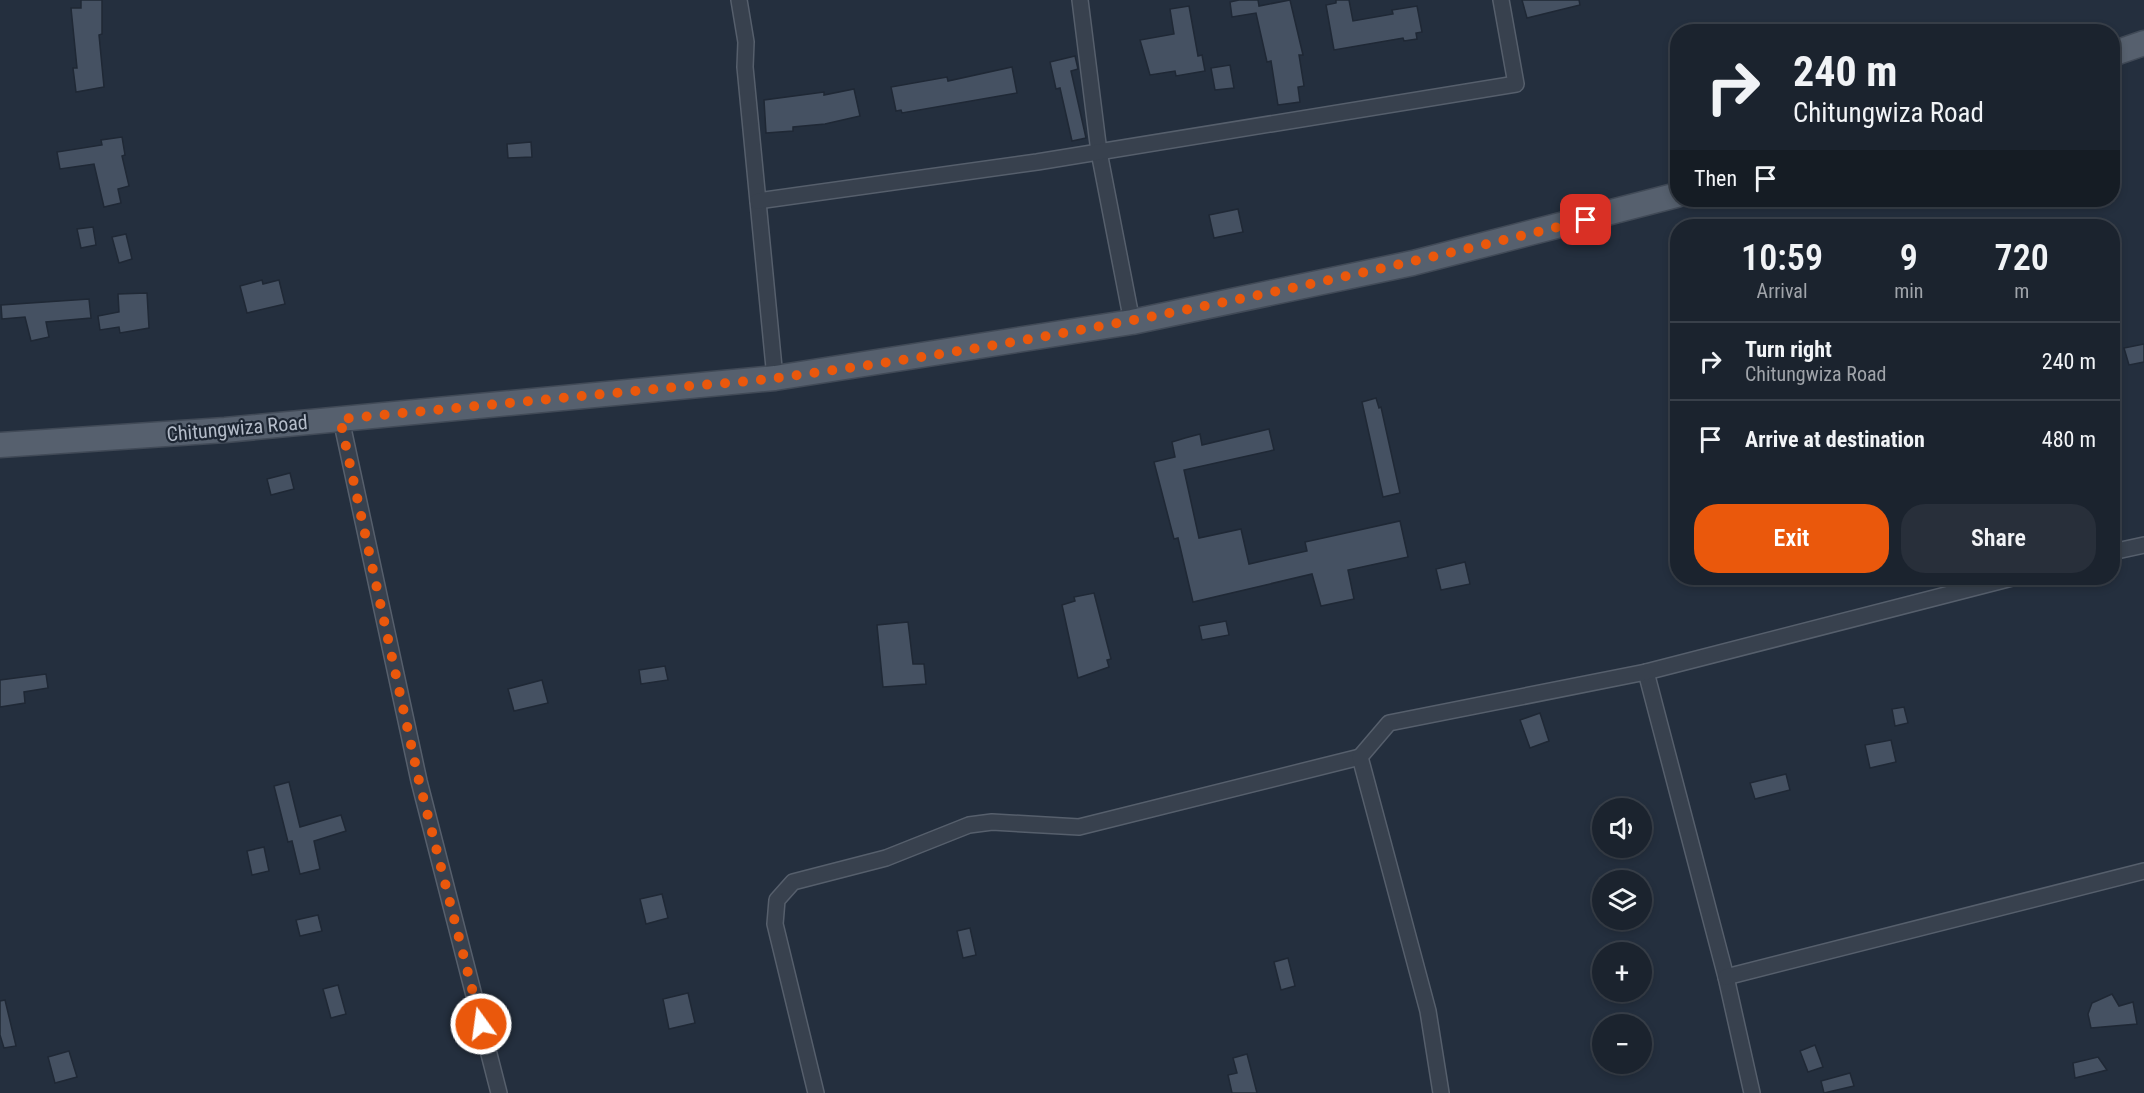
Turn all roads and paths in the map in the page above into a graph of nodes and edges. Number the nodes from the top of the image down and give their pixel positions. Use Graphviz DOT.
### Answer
graph roads {
  1 [pos="739,0"];
  2 [pos="1080,0"];
  3 [pos="1501,0"];
  4 [pos="2144,43"];
  5 [pos="2120,51"];
  6 [pos="1099,152"];
  7 [pos="1670,197"];
  8 [pos="758,201"];
  9 [pos="1132,322"];
  10 [pos="775,378"];
  11 [pos="340,419"];
  12 [pos="0,445"];
  13 [pos="2144,545"];
  14 [pos="2120,550"];
  15 [pos="1985,585"];
  16 [pos="1646,672"];
  17 [pos="1360,757"];
  18 [pos="2144,871"];
  19 [pos="1726,977"];
  20 [pos="499,1093"];
  21 [pos="816,1093"];
  22 [pos="1441,1093"];
  23 [pos="1752,1093"];
  1 -- 8 [label="street"];
  2 -- 6 [label="street"];
  3 -- 6 [label="street"];
  4 -- 5 [label="main road"];
  6 -- 8 [label="street"];
  6 -- 9 [label="street"];
  7 -- 9 [label="main road, Chitungwiza Road"];
  8 -- 10 [label="street"];
  9 -- 10 [label="main road, Chitungwiza Road"];
  10 -- 11 [label="main road, Chitungwiza Road"];
  11 -- 12 [label="main road, Chitungwiza Road"];
  11 -- 20 [label="street"];
  13 -- 14 [label="street"];
  15 -- 16 [label="street"];
  16 -- 17 [label="street"];
  16 -- 19 [label="street"];
  17 -- 21 [label="street"];
  17 -- 22 [label="street"];
  18 -- 19 [label="street"];
  19 -- 23 [label="street"];
}
